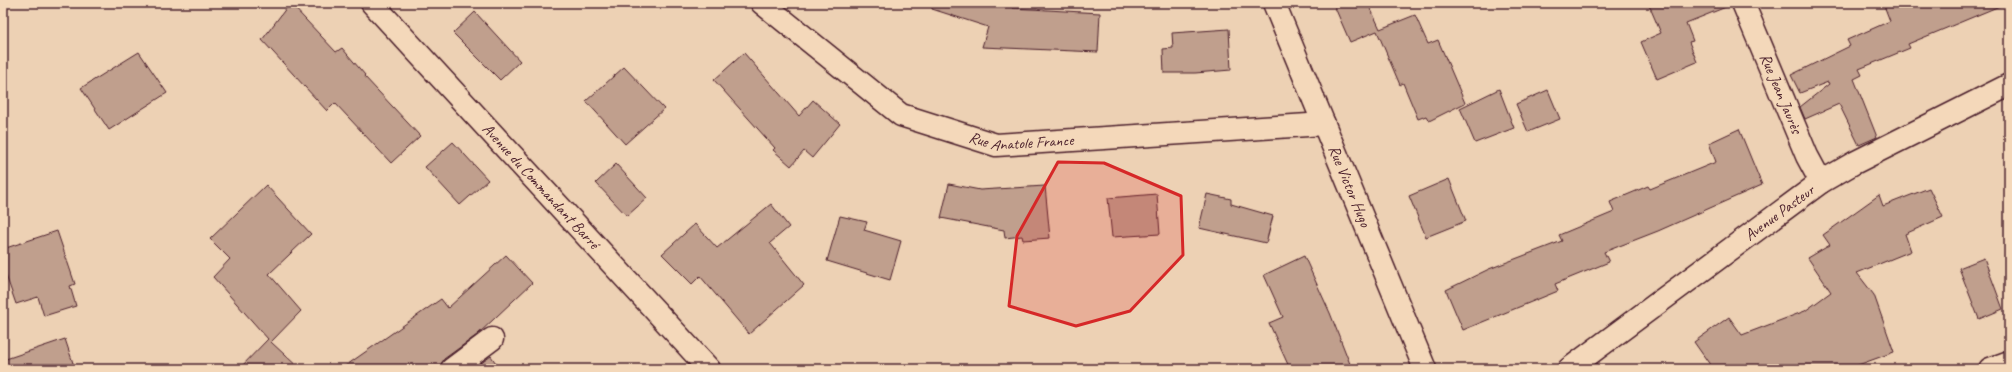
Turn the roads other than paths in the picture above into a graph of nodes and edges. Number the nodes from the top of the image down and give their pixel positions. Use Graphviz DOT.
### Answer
graph roads {
  1 [pos="372,3"];
  2 [pos="762,3"];
  3 [pos="1274,3"];
  4 [pos="1743,3"];
  5 [pos="2009,85"];
  6 [pos="1324,124"];
  7 [pos="1821,182"];
  8 [pos="492,339"];
  9 [pos="2009,362"];
  10 [pos="452,369"];
  11 [pos="709,369"];
  12 [pos="1425,369"];
  13 [pos="1569,369"];
  14 [pos="1990,369"];
  1 -- 11 [label="street, Avenue du Commandant Barré"];
  2 -- 6 [label="street, Rue Anatole France"];
  3 -- 6 [label="street, Rue Victor Hugo"];
  4 -- 7 [label="street, Rue Jean Jaurès"];
  5 -- 7 [label="street, Avenue Pasteur"];
  6 -- 12 [label="street, Rue Victor Hugo"];
  7 -- 13 [label="street, Avenue Pasteur"];
  8 -- 10 [label="street"];
  9 -- 14 [label="street"];
}
